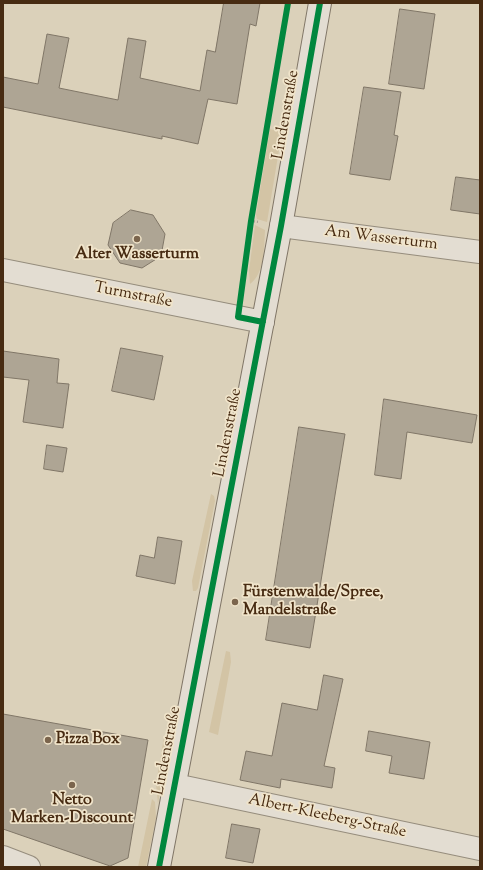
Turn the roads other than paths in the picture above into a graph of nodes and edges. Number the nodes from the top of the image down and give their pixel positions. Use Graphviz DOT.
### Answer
graph roads {
  1 [pos="320,3"];
  2 [pos="281,226"];
  3 [pos="480,252"];
  4 [pos="3,270"];
  5 [pos="263,322"];
  6 [pos="174,785"];
  7 [pos="480,849"];
  8 [pos="3,857"];
  9 [pos="29,867"];
  10 [pos="159,867"];
  1 -- 2 [label="street, Lindenstraße"];
  2 -- 3 [label="street, Am Wasserturm"];
  2 -- 5 [label="street, Lindenstraße"];
  4 -- 5 [label="street, Turmstraße"];
  5 -- 6 [label="street, Lindenstraße"];
  6 -- 7 [label="street, Albert-Kleeberg-Straße"];
  6 -- 10 [label="street, Lindenstraße"];
  8 -- 9 [label="street"];
}
